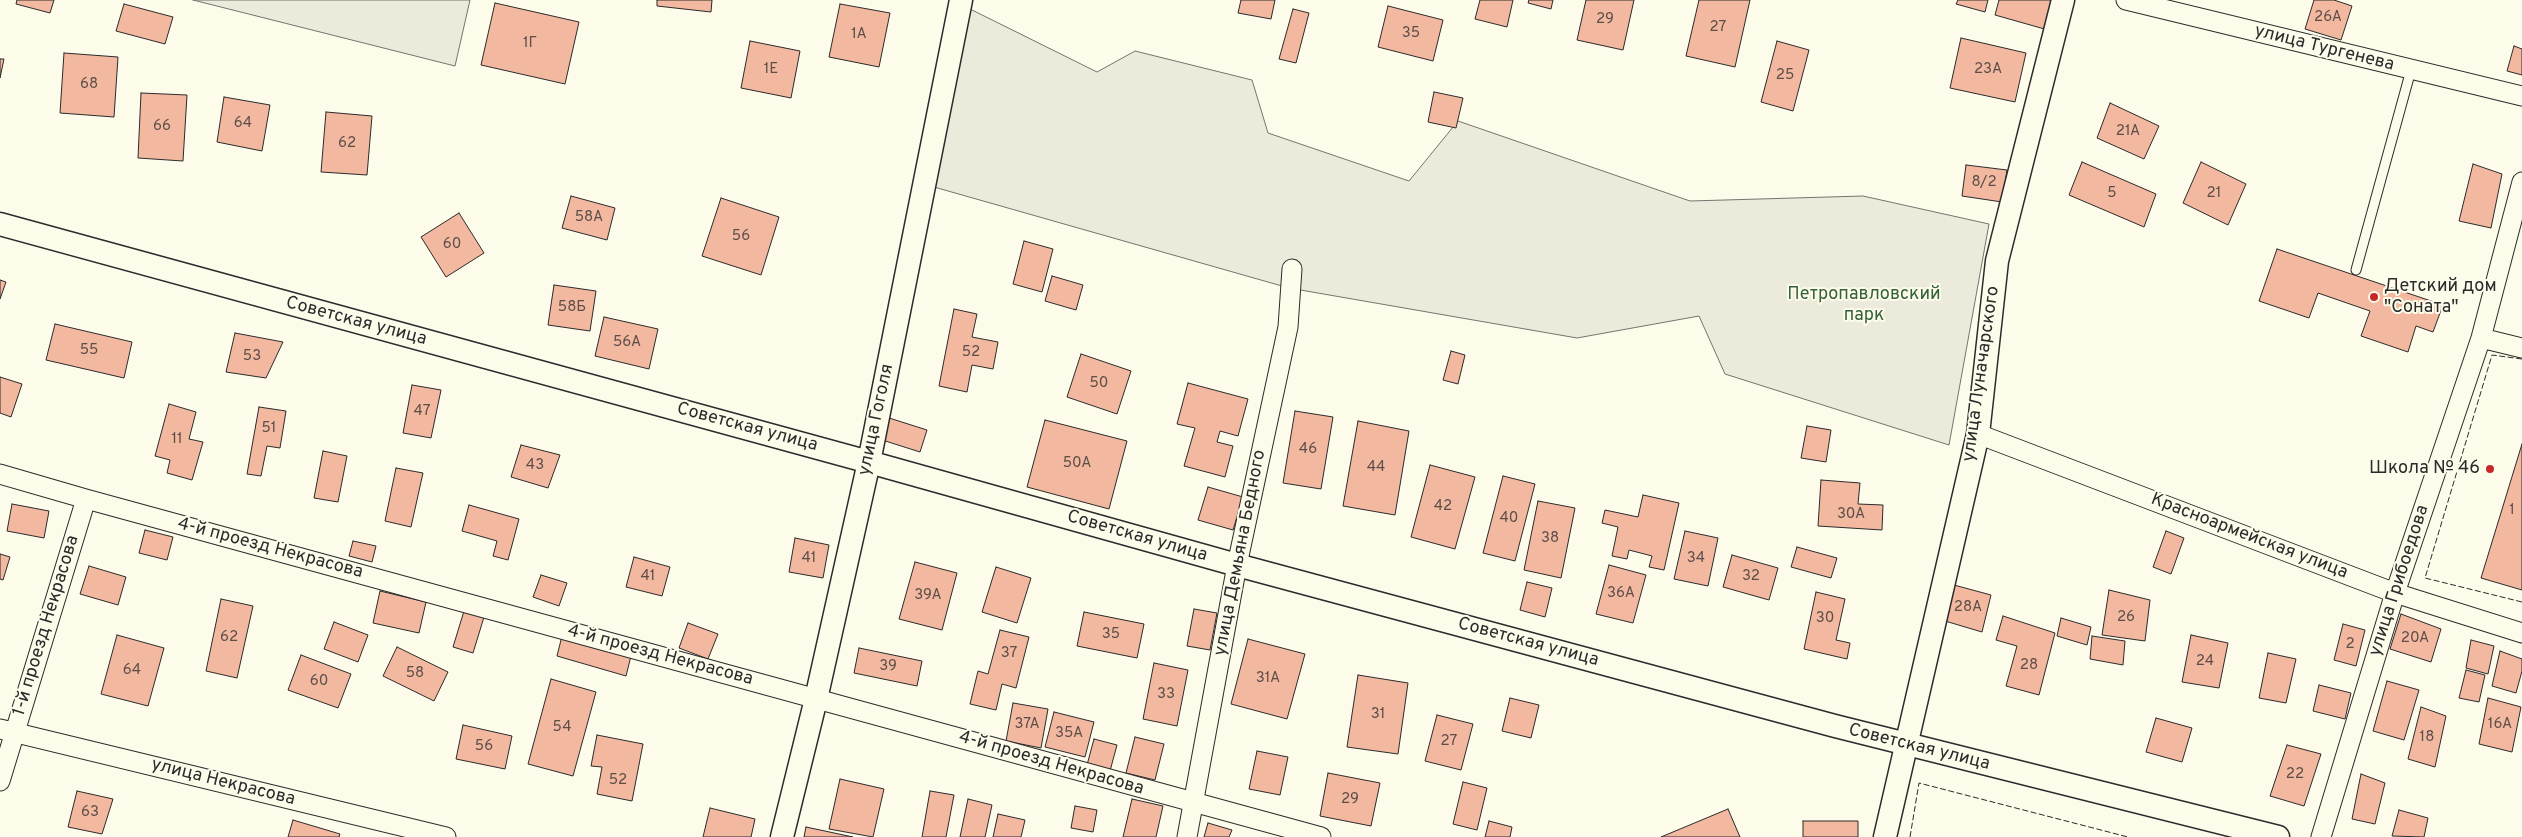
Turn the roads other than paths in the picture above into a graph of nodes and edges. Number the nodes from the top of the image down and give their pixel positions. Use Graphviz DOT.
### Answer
graph roads {
  1 [pos="961,0"];
  2 [pos="2063,0"];
  3 [pos="2126,0"];
  4 [pos="2411,70"];
  5 [pos="2522,96"];
  6 [pos="2522,182"];
  7 [pos="0,224"];
  8 [pos="1292,269"];
  9 [pos="2356,270"];
  10 [pos="2481,338"];
  11 [pos="2522,348"];
  12 [pos="1978,434"];
  13 [pos="869,462"];
  14 [pos="0,474"];
  15 [pos="86,499"];
  16 [pos="1237,565"];
  17 [pos="2395,593"];
  18 [pos="2522,633"];
  19 [pos="816,699"];
  20 [pos="7,731"];
  21 [pos="1905,745"];
  22 [pos="0,781"];
  23 [pos="1194,804"];
  24 [pos="446,837"];
  25 [pos="782,837"];
  26 [pos="1187,837"];
  27 [pos="1321,837"];
  28 [pos="1885,837"];
  29 [pos="2278,837"];
  30 [pos="2321,837"];
  1 -- 13 [label="street, улица Гоголя"];
  2 -- 12 [label="street, улица Луначарского"];
  3 -- 4 [label="street, улица Тургенева"];
  4 -- 5 [label="street, улица Тургенева"];
  4 -- 9 [label="lane"];
  6 -- 10 [label="street, улица Грибоедова"];
  7 -- 13 [label="street, Советская улица"];
  8 -- 16 [label="street, улица Демьяна Бедного"];
  10 -- 11 [label="street"];
  10 -- 17 [label="street, улица Грибоедова"];
  12 -- 17 [label="street, Красноармейская улица"];
  12 -- 21 [label="street, улица Луначарского"];
  13 -- 16 [label="street, Советская улица"];
  13 -- 19 [label="street, улица Гоголя"];
  14 -- 15 [label="street, 4-й проезд Некрасова"];
  15 -- 19 [label="street, 4-й проезд Некрасова"];
  15 -- 20 [label="street, 1-й проезд Некрасова"];
  16 -- 21 [label="street, Советская улица"];
  16 -- 23 [label="street, улица Демьяна Бедного"];
  17 -- 18 [label="street, Красноармейская улица"];
  17 -- 30 [label="street, улица Грибоедова"];
  19 -- 23 [label="street, 4-й проезд Некрасова"];
  19 -- 25 [label="street, улица Гоголя"];
  20 -- 22 [label="street, 1-й проезд Некрасова"];
  20 -- 24 [label="street, улица Некрасова"];
  21 -- 28 [label="street, улица Луначарского"];
  21 -- 29 [label="street, Советская улица"];
  23 -- 26 [label="street, улица Демьяна Бедного"];
  23 -- 27 [label="street, 4-й проезд Некрасова"];
}
